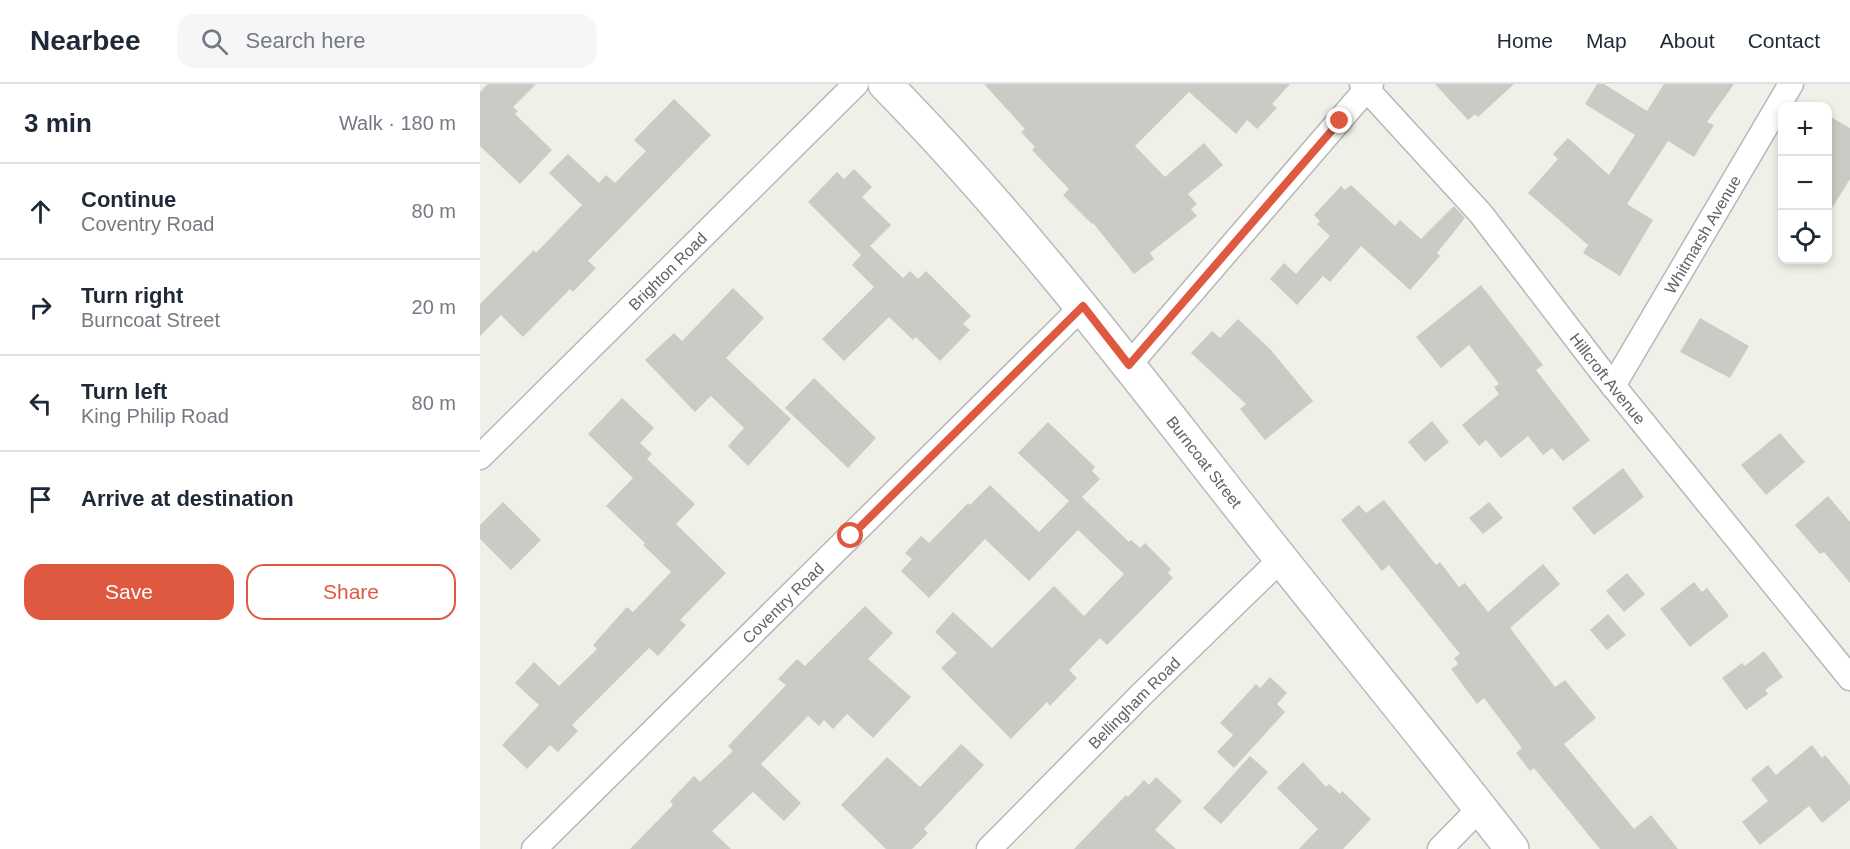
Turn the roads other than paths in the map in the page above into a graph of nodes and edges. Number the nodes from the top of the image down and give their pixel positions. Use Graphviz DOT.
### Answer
graph roads {
  1 [pos="855,84"];
  2 [pos="885,84"];
  3 [pos="1791,84"];
  4 [pos="1367,86"];
  5 [pos="1083,306"];
  6 [pos="1129,365"];
  7 [pos="1614,386"];
  8 [pos="480,457"];
  9 [pos="1281,559"];
  10 [pos="1850,678"];
  11 [pos="1480,808"];
  12 [pos="534,849"];
  13 [pos="989,849"];
  14 [pos="1440,849"];
  15 [pos="1512,849"];
  1 -- 8 [label="street, Brighton Road"];
  2 -- 5 [label="main road, Burncoat Street"];
  3 -- 7 [label="street, Whitmarsh Avenue"];
  4 -- 6 [label="street"];
  4 -- 7 [label="street, Hillcroft Avenue"];
  5 -- 6 [label="main road, Burncoat Street"];
  5 -- 12 [label="street, Coventry Road"];
  6 -- 9 [label="main road, Burncoat Street"];
  7 -- 10 [label="street, Hillcroft Avenue"];
  9 -- 11 [label="main road, Burncoat Street"];
  9 -- 13 [label="street, Bellingham Road"];
  11 -- 14 [label="street"];
  11 -- 15 [label="main road, Burncoat Street"];
}
